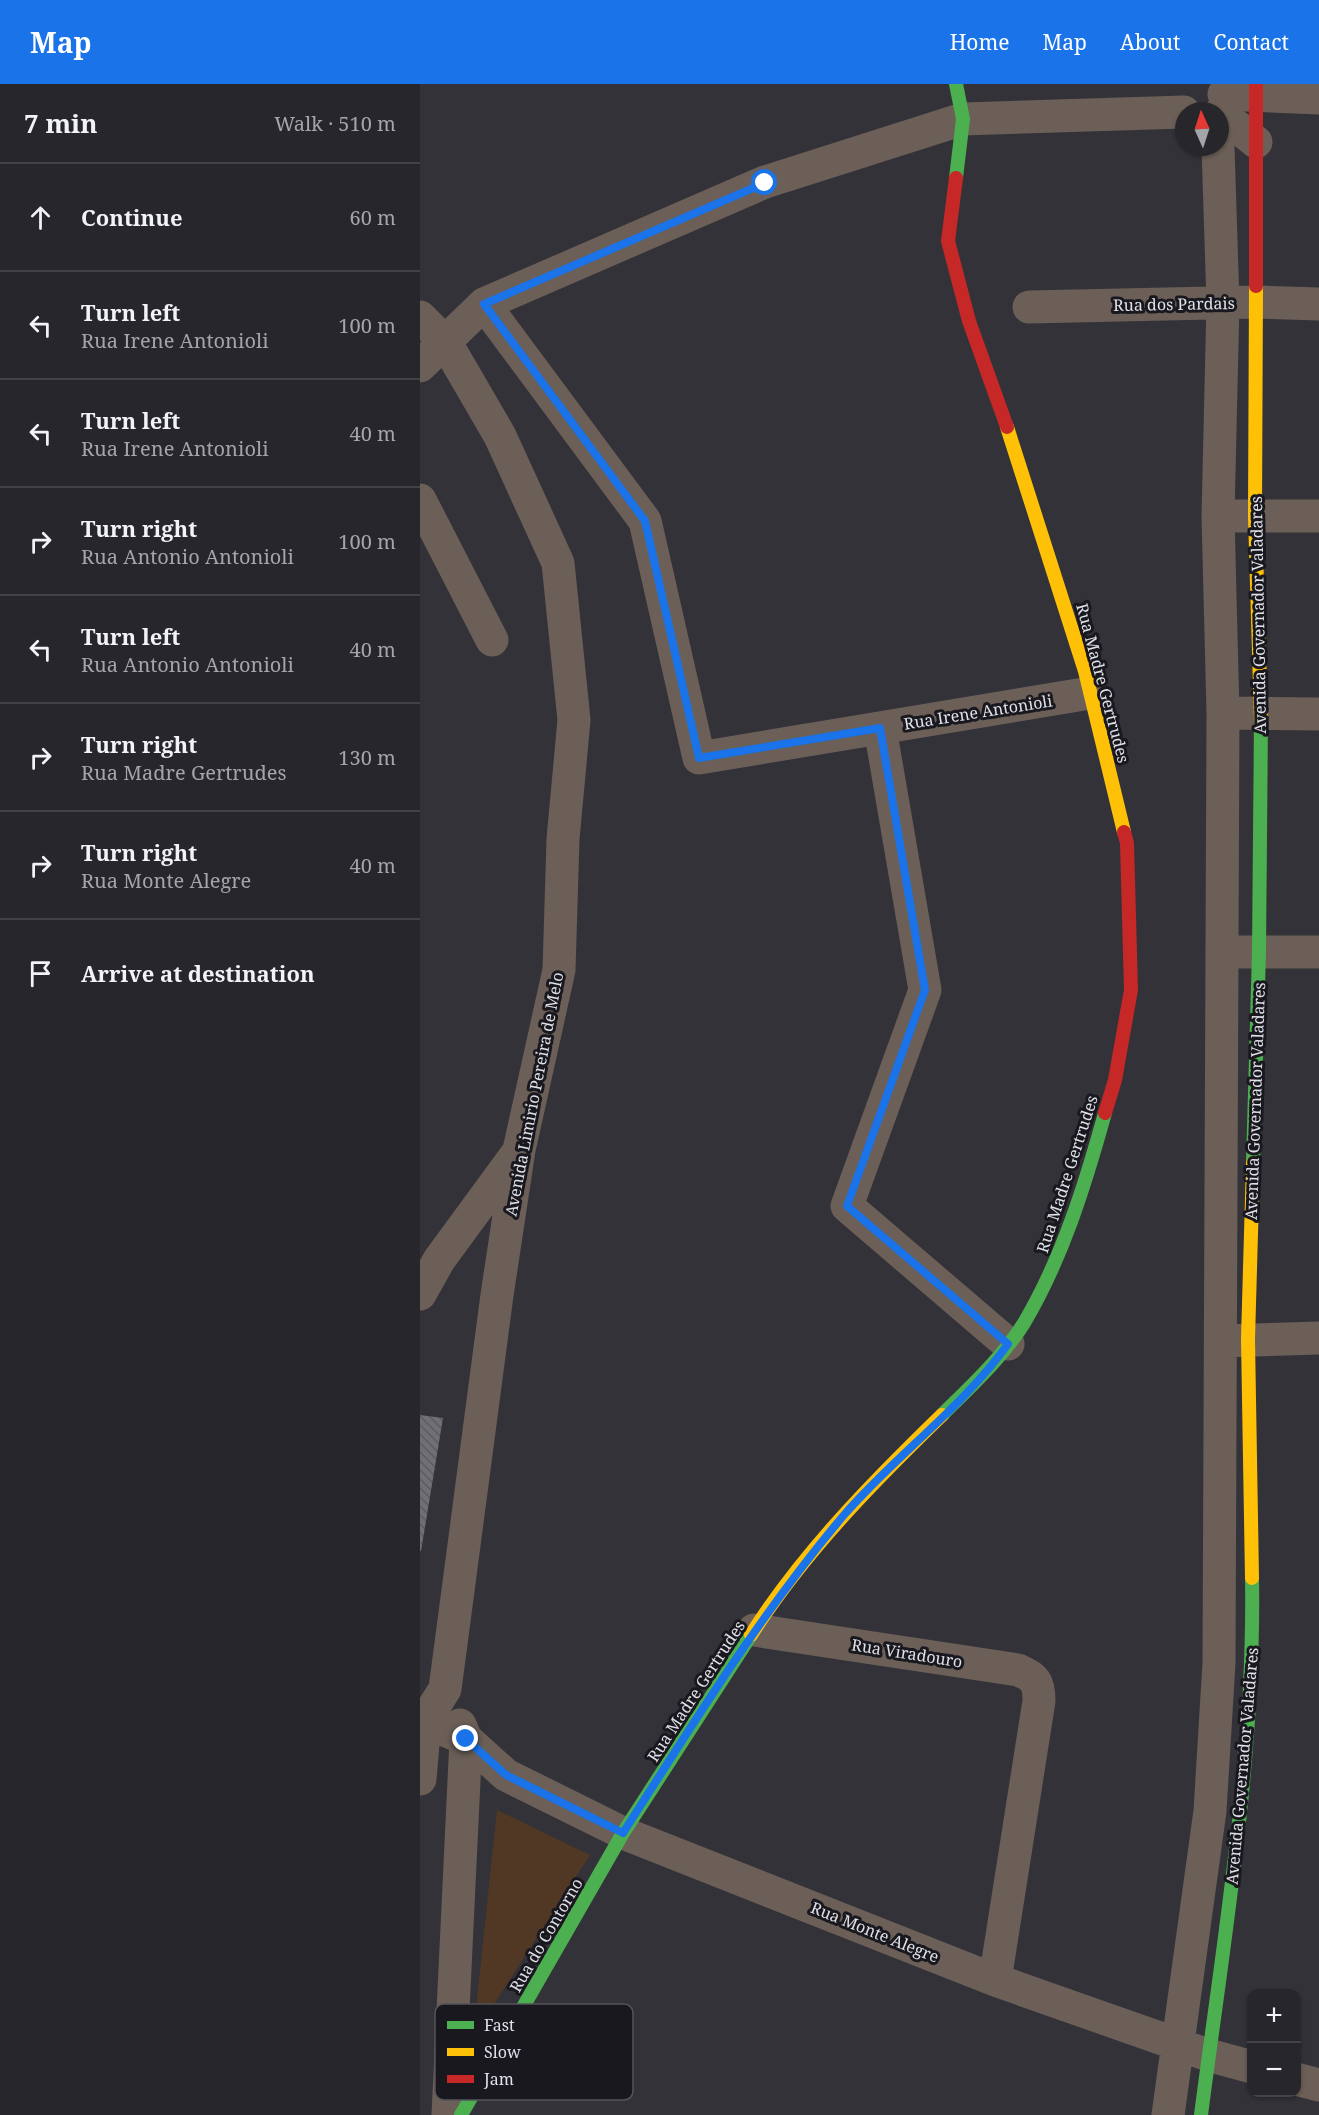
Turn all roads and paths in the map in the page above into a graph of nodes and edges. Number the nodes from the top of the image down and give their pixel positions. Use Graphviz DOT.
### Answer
graph roads {
  1 [pos="956,84"];
  2 [pos="1256,89"];
  3 [pos="1319,98"];
  4 [pos="1223,102"];
  5 [pos="1175,112"];
  6 [pos="1229,113"];
  7 [pos="963,119"];
  8 [pos="1256,142"];
  9 [pos="1218,156"];
  10 [pos="1257,302"];
  11 [pos="1223,303"];
  12 [pos="484,304"];
  13 [pos="1319,304"];
  14 [pos="1029,307"];
  15 [pos="420,317"];
  16 [pos="446,343"];
  17 [pos="420,366"];
  18 [pos="420,500"];
  19 [pos="1218,516"];
  20 [pos="1255,516"];
  21 [pos="1319,516"];
  22 [pos="492,640"];
  23 [pos="1090,693"];
  24 [pos="1223,713"];
  25 [pos="1261,713"];
  26 [pos="1319,714"];
  27 [pos="880,728"];
  28 [pos="1222,952"];
  29 [pos="1259,952"];
  30 [pos="1319,952"];
  31 [pos="519,1150"];
  32 [pos="420,1294"];
  33 [pos="1319,1338"];
  34 [pos="1235,1340"];
  35 [pos="1008,1344"];
  36 [pos="1219,1586"];
  37 [pos="1252,1586"];
  38 [pos="754,1630"];
  39 [pos="445,1689"];
  40 [pos="466,1739"];
  41 [pos="422,1745"];
  42 [pos="462,1772"];
  43 [pos="506,1775"];
  44 [pos="623,1833"];
  45 [pos="995,1980"];
  46 [pos="453,2004"];
  47 [pos="525,2004"];
  48 [pos="1178,2043"];
  49 [pos="1208,2055"];
  50 [pos="1247,2066"];
  51 [pos="1301,2080"];
  52 [pos="1319,2085"];
  53 [pos="449,2100"];
  54 [pos="470,2100"];
  55 [pos="448,2115"];
  56 [pos="461,2115"];
  57 [pos="1168,2115"];
  58 [pos="1201,2115"];
  1 -- 7 [label="street, Rua Madre Gertrudes"];
  2 -- 3 [label="street"];
  2 -- 4 [label="street"];
  2 -- 8 [label="street, Avenida Governador Valadares"];
  5 -- 7 [label="street"];
  6 -- 8 [label="street"];
  7 -- 12 [label="street"];
  7 -- 23 [label="street, Rua Madre Gertrudes"];
  8 -- 10 [label="street, Avenida Governador Valadares"];
  9 -- 11 [label="street, Avenida Governador Valadares"];
  10 -- 11 [label="street, Rua dos Pardais"];
  10 -- 13 [label="street, Rua dos Pardais"];
  10 -- 20 [label="street, Avenida Governador Valadares"];
  11 -- 14 [label="street, Rua dos Pardais"];
  11 -- 19 [label="street, Avenida Governador Valadares"];
  12 -- 16 [label="street"];
  12 -- 27 [label="street, Rua Irene Antonioli"];
  15 -- 16 [label="street, Avenida Limirio Pereira de Melo"];
  16 -- 17 [label="street"];
  16 -- 31 [label="street, Avenida Limirio Pereira de Melo"];
  18 -- 22 [label="street"];
  19 -- 20 [label="street"];
  19 -- 24 [label="street, Avenida Governador Valadares"];
  20 -- 21 [label="street"];
  20 -- 25 [label="street, Avenida Governador Valadares"];
  23 -- 27 [label="street, Rua Irene Antonioli"];
  23 -- 35 [label="street, Rua Madre Gertrudes"];
  24 -- 25 [label="street"];
  24 -- 28 [label="street, Avenida Governador Valadares"];
  25 -- 26 [label="street"];
  25 -- 29 [label="street, Avenida Governador Valadares"];
  27 -- 35 [label="street"];
  28 -- 29 [label="street"];
  28 -- 34 [label="street, Avenida Governador Valadares"];
  29 -- 30 [label="street"];
  29 -- 34 [label="street, Avenida Governador Valadares"];
  31 -- 32 [label="street"];
  31 -- 39 [label="street, Avenida Limirio Pereira de Melo"];
  33 -- 34 [label="street"];
  34 -- 36 [label="street, Avenida Governador Valadares"];
  34 -- 37 [label="street, Avenida Governador Valadares"];
  35 -- 38 [label="street, Rua Madre Gertrudes"];
  36 -- 37 [label="street"];
  36 -- 48 [label="street, Avenida Governador Valadares"];
  37 -- 49 [label="street, Avenida Governador Valadares"];
  38 -- 44 [label="street, Rua Madre Gertrudes"];
  38 -- 45 [label="street, Rua Viradouro"];
  39 -- 40 [label="street"];
  39 -- 41 [label="street, Avenida Limirio Pereira de Melo"];
  40 -- 41 [label="street, Rua Monte Alegre"];
  40 -- 42 [label="street"];
  40 -- 43 [label="street, Rua Monte Alegre"];
  41 -- 42 [label="street, Rua Monte Alegre"];
  42 -- 43 [label="street, Rua Monte Alegre"];
  42 -- 46 [label="street"];
  43 -- 44 [label="street, Rua Monte Alegre"];
  44 -- 45 [label="street, Rua Monte Alegre"];
  44 -- 47 [label="street, Rua do Contorno"];
  45 -- 48 [label="street, Rua Monte Alegre"];
  48 -- 49 [label="street, Rua Monte Alegre"];
  48 -- 57 [label="street, Avenida Governador Valadares"];
  49 -- 50 [label="street, Rua Monte Alegre"];
  49 -- 58 [label="street, Avenida Governador Valadares"];
  51 -- 52 [label="street"];
  53 -- 55 [label="street"];
  54 -- 56 [label="street, Rua do Contorno"];
}
